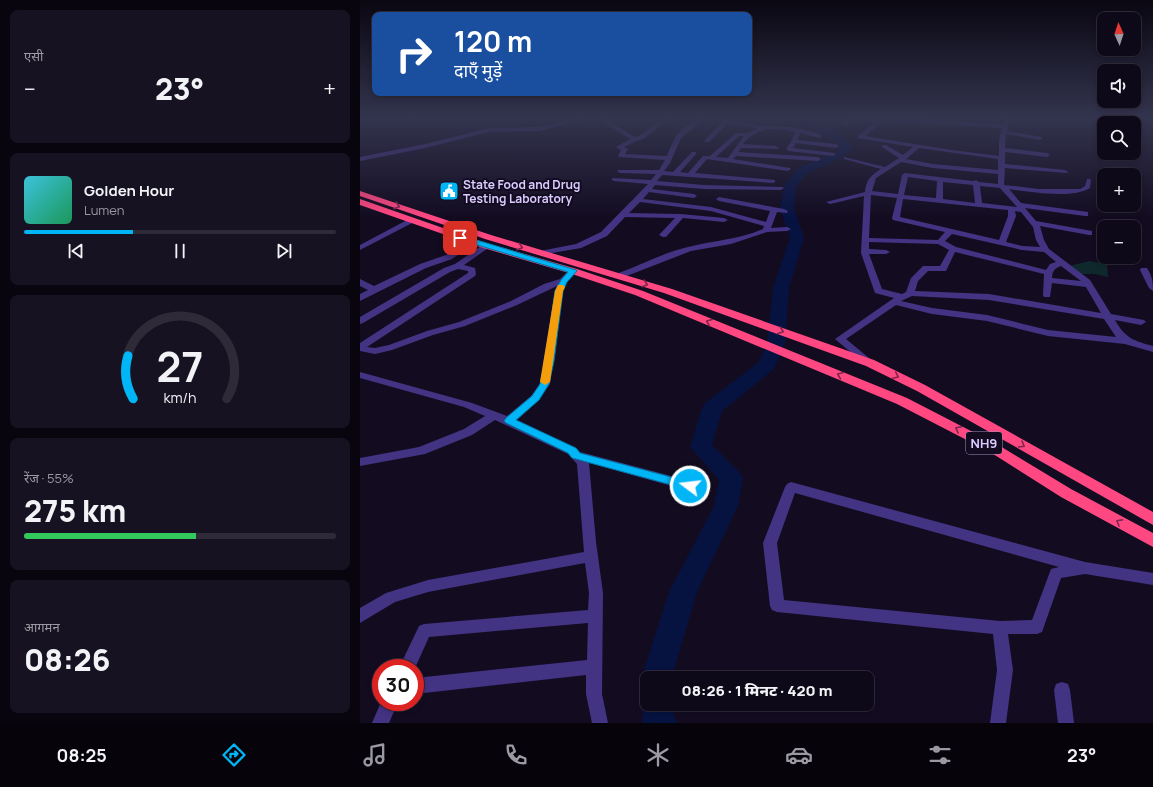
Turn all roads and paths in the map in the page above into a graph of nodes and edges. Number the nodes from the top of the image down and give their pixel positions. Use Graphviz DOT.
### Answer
graph roads {
  1 [pos="400,151"];
  2 [pos="624,151"];
  3 [pos="672,151"];
  4 [pos="719,151"];
  5 [pos="736,151"];
  6 [pos="804,151"];
  7 [pos="891,151"];
  8 [pos="912,151"];
  9 [pos="945,151"];
  10 [pos="1002,151"];
  11 [pos="694,153"];
  12 [pos="734,154"];
  13 [pos="833,154"];
  14 [pos="1002,154"];
  15 [pos="1047,155"];
  16 [pos="360,158"];
  17 [pos="669,158"];
  18 [pos="711,158"];
  19 [pos="846,158"];
  20 [pos="818,159"];
  21 [pos="902,159"];
  22 [pos="729,160"];
  23 [pos="886,168"];
  24 [pos="788,169"];
  25 [pos="1002,169"];
  26 [pos="620,171"];
  27 [pos="660,172"];
  28 [pos="1065,172"];
  29 [pos="675,174"];
  30 [pos="689,176"];
  31 [pos="614,178"];
  32 [pos="940,179"];
  33 [pos="1089,180"];
  34 [pos="773,181"];
  35 [pos="653,182"];
  36 [pos="976,182"];
  37 [pos="1001,185"];
  38 [pos="780,188"];
  39 [pos="647,190"];
  40 [pos="866,190"];
  41 [pos="360,193"];
  42 [pos="694,196"];
  43 [pos="901,196"];
  44 [pos="719,199"];
  45 [pos="637,200"];
  46 [pos="939,200"];
  47 [pos="360,202"];
  48 [pos="830,202"];
  49 [pos="978,205"];
  50 [pos="1021,207"];
  51 [pos="1011,208"];
  52 [pos="360,210"];
  53 [pos="774,210"];
  54 [pos="784,212"];
  55 [pos="623,214"];
  56 [pos="1085,214"];
  57 [pos="681,216"];
  58 [pos="724,220"];
  59 [pos="407,223"];
  60 [pos="1034,223"];
  61 [pos="767,228"];
  62 [pos="787,229"];
  63 [pos="951,230"];
  64 [pos="1089,233"];
  65 [pos="663,234"];
  66 [pos="865,240"];
  67 [pos="940,242"];
  68 [pos="1002,243"];
  69 [pos="469,244"];
  70 [pos="360,248"];
  71 [pos="953,248"];
  72 [pos="483,249"];
  73 [pos="1046,250"];
  74 [pos="865,251"];
  75 [pos="886,252"];
  76 [pos="543,253"];
  77 [pos="1062,263"];
  78 [pos="582,265"];
  79 [pos="458,266"];
  80 [pos="1144,270"];
  81 [pos="573,271"];
  82 [pos="619,276"];
  83 [pos="1048,277"];
  84 [pos="563,281"];
  85 [pos="360,282"];
  86 [pos="1089,285"];
  87 [pos="1153,288"];
  88 [pos="374,290"];
  89 [pos="910,293"];
  90 [pos="1047,295"];
  91 [pos="360,298"];
  92 [pos="899,300"];
  93 [pos="1108,317"];
  94 [pos="360,321"];
  95 [pos="1141,322"];
  96 [pos="1128,341"];
  97 [pos="360,347"];
  98 [pos="1153,349"];
  99 [pos="870,363"];
  100 [pos="360,375"];
  101 [pos="494,415"];
  102 [pos="509,421"];
  103 [pos="576,456"];
  104 [pos="360,462"];
  105 [pos="690,486"];
  106 [pos="1153,518"];
  107 [pos="1153,541"];
  108 [pos="591,556"];
  109 [pos="1085,568"];
  110 [pos="1153,579"];
  111 [pos="360,616"];
  112 [pos="595,616"];
  113 [pos="1000,628"];
  114 [pos="411,659"];
  115 [pos="594,667"];
  116 [pos="424,685"];
  117 [pos="1062,690"];
  118 [pos="386,711"];
  119 [pos="380,723"];
  120 [pos="600,723"];
  121 [pos="998,723"];
  122 [pos="1066,723"];
  1 -- 16 [label="street"];
  2 -- 17 [label="street"];
  3 -- 17 [label="street"];
  4 -- 18 [label="street"];
  5 -- 12 [label="street"];
  6 -- 13 [label="street"];
  7 -- 21 [label="street"];
  8 -- 21 [label="street"];
  9 -- 14 [label="street"];
  10 -- 14 [label="street"];
  11 -- 29 [label="street"];
  12 -- 20 [label="street"];
  12 -- 22 [label="street"];
  14 -- 15 [label="street"];
  14 -- 25 [label="street"];
  17 -- 27 [label="street"];
  18 -- 22 [label="street"];
  18 -- 30 [label="street"];
  19 -- 23 [label="street"];
  21 -- 23 [label="street"];
  21 -- 25 [label="street"];
  22 -- 24 [label="street"];
  23 -- 40 [label="street"];
  25 -- 28 [label="street"];
  25 -- 37 [label="street"];
  26 -- 27 [label="street"];
  27 -- 29 [label="street"];
  27 -- 35 [label="street"];
  29 -- 30 [label="street"];
  30 -- 34 [label="street"];
  31 -- 35 [label="street"];
  32 -- 36 [label="street"];
  32 -- 43 [label="street"];
  32 -- 46 [label="street"];
  33 -- 37 [label="street"];
  35 -- 38 [label="street"];
  35 -- 39 [label="street"];
  36 -- 37 [label="street"];
  36 -- 49 [label="street"];
  37 -- 50 [label="street"];
  39 -- 42 [label="street"];
  39 -- 45 [label="street"];
  40 -- 43 [label="street"];
  40 -- 48 [label="street"];
  40 -- 66 [label="street"];
  41 -- 76 [label="highway, NH9, one-way"];
  43 -- 46 [label="street"];
  43 -- 63 [label="street"];
  44 -- 53 [label="street"];
  45 -- 55 [label="street"];
  45 -- 61 [label="street"];
  46 -- 49 [label="street"];
  47 -- 59 [label="highway, NH9"];
  49 -- 51 [label="street"];
  50 -- 51 [label="street"];
  50 -- 56 [label="street"];
  50 -- 60 [label="street"];
  51 -- 68 [label="street"];
  52 -- 59 [label="highway"];
  53 -- 54 [label="street"];
  53 -- 61 [label="street"];
  55 -- 57 [label="street"];
  55 -- 76 [label="street"];
  57 -- 58 [label="street"];
  57 -- 65 [label="street"];
  59 -- 69 [label="highway, NH9"];
  59 -- 70 [label="street"];
  60 -- 64 [label="street"];
  60 -- 73 [label="street"];
  61 -- 62 [label="street"];
  61 -- 82 [label="street"];
  63 -- 67 [label="street"];
  63 -- 68 [label="street"];
  66 -- 67 [label="street"];
  66 -- 74 [label="street"];
  67 -- 71 [label="street"];
  68 -- 73 [label="street"];
  69 -- 72 [label="highway, NH9"];
  69 -- 88 [label="street"];
  71 -- 83 [label="street"];
  71 -- 89 [label="street"];
  72 -- 79 [label="street"];
  72 -- 81 [label="highway, NH9"];
  73 -- 77 [label="street"];
  74 -- 75 [label="street"];
  74 -- 92 [label="street"];
  76 -- 78 [label="highway, NH9"];
  77 -- 83 [label="street"];
  77 -- 86 [label="street"];
  78 -- 81 [label="highway"];
  78 -- 82 [label="highway, NH9"];
  79 -- 94 [label="street"];
  79 -- 97 [label="street"];
  80 -- 87 [label="street"];
  81 -- 84 [label="street"];
  107 -- 81 [label="highway, NH9, one-way"];
  82 -- 99 [label="highway, NH9, one-way"];
  83 -- 86 [label="street"];
  83 -- 90 [label="street"];
  84 -- 97 [label="street"];
  84 -- 102 [label="street"];
  85 -- 88 [label="street"];
  86 -- 93 [label="street"];
  88 -- 91 [label="street"];
  89 -- 92 [label="street"];
  89 -- 93 [label="street"];
  92 -- 96 [label="street"];
  92 -- 99 [label="street"];
  93 -- 95 [label="street"];
  93 -- 96 [label="street"];
  96 -- 98 [label="street"];
  99 -- 106 [label="highway, NH9, one-way"];
  100 -- 101 [label="street"];
  101 -- 102 [label="street"];
  101 -- 104 [label="street"];
  102 -- 103 [label="street"];
  103 -- 105 [label="street"];
  103 -- 108 [label="street"];
  108 -- 111 [label="street"];
  108 -- 112 [label="street"];
  109 -- 110 [label="street"];
  109 -- 113 [label="street"];
  109 -- 113 [label="street"];
  112 -- 114 [label="street"];
  112 -- 115 [label="street"];
  113 -- 121 [label="street"];
  115 -- 116 [label="street"];
  115 -- 120 [label="street"];
  117 -- 122 [label="street"];
  118 -- 119 [label="street"];
}
